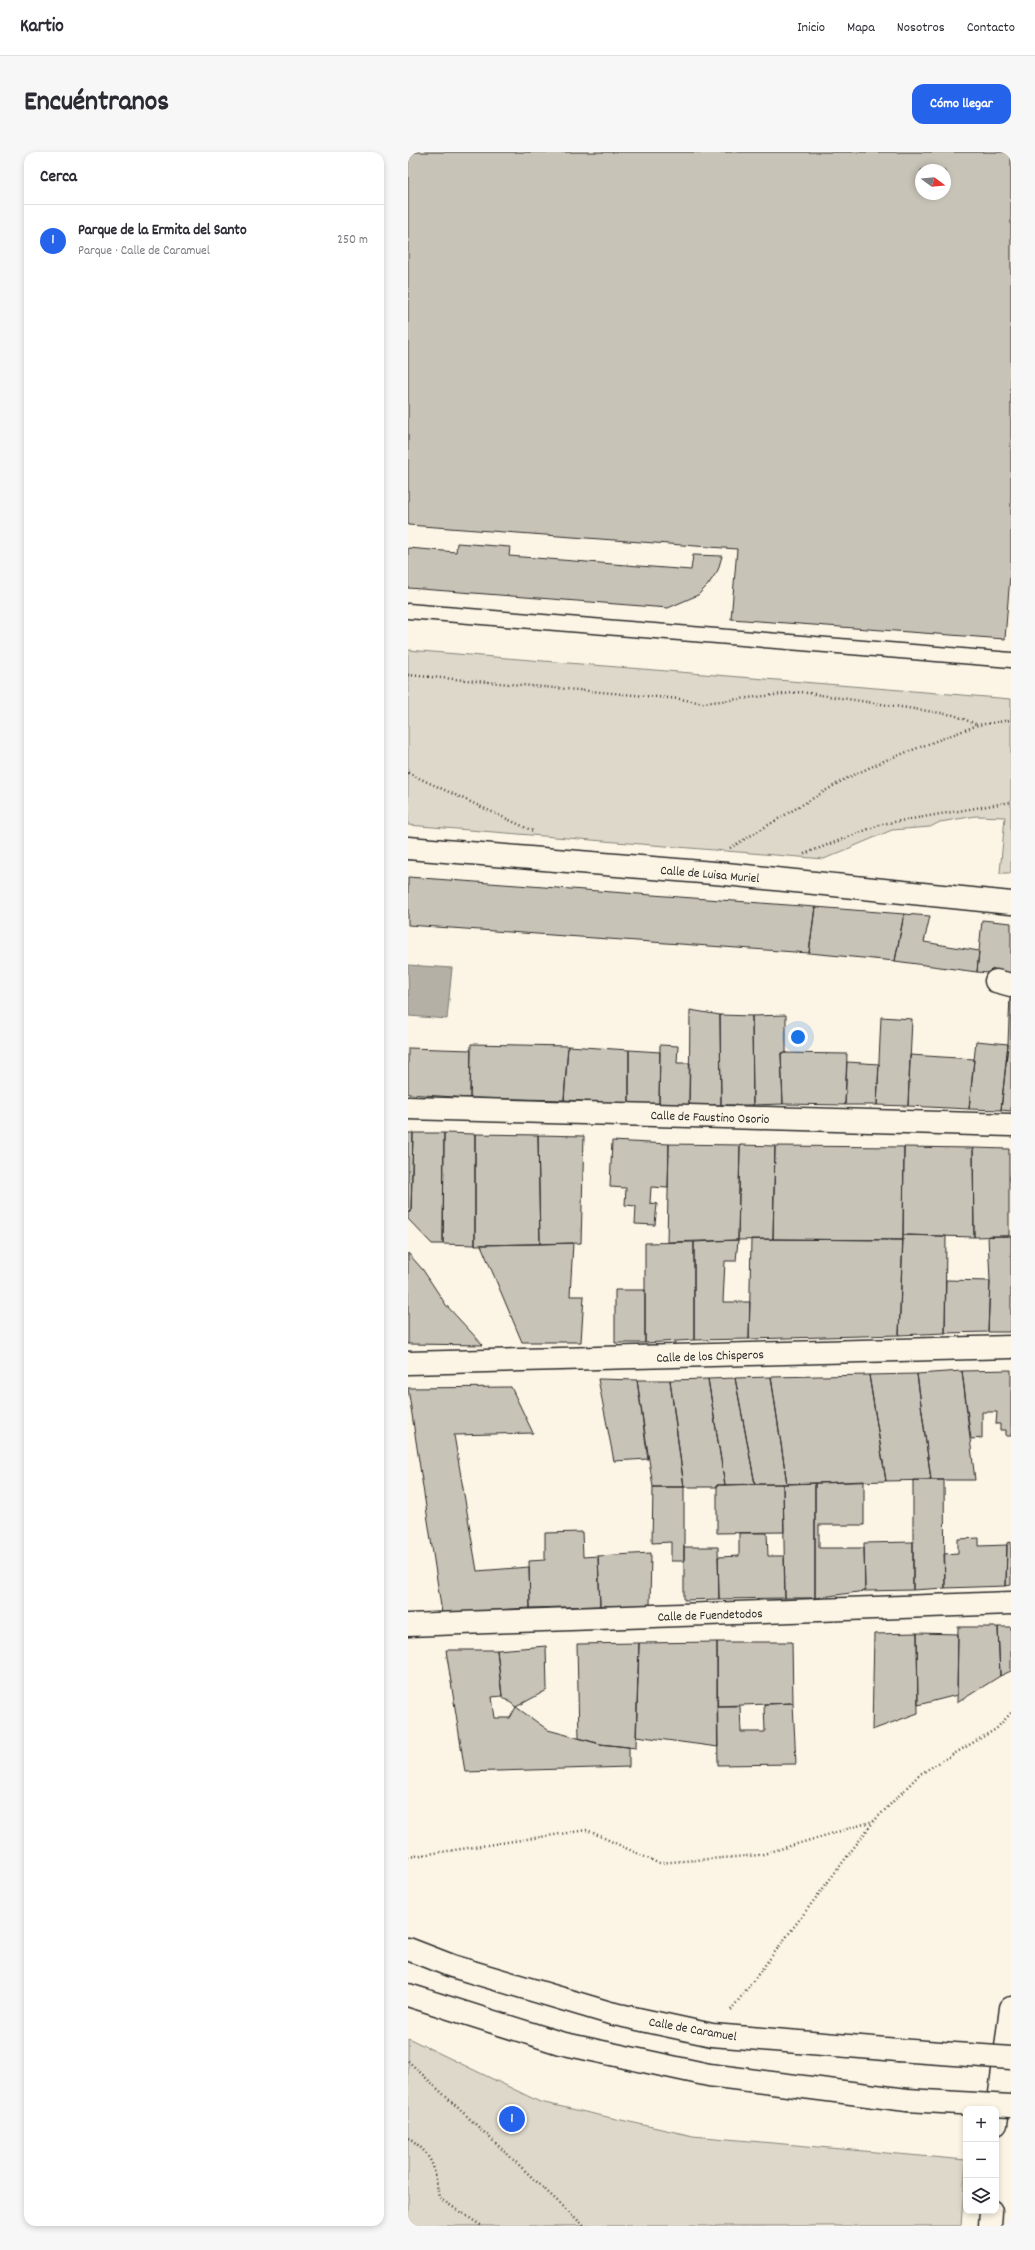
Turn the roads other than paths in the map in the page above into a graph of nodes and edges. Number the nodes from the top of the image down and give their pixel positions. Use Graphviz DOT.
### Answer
graph roads {
  1 [pos="408,611"];
  2 [pos="1011,660"];
  3 [pos="408,848"];
  4 [pos="1011,903"];
  5 [pos="408,1108"];
  6 [pos="1011,1125"];
  7 [pos="1011,1347"];
  8 [pos="408,1363"];
  9 [pos="1011,1603"];
  10 [pos="408,1625"];
  11 [pos="408,1949"];
  12 [pos="408,1995"];
  13 [pos="1011,2008"];
  14 [pos="1011,2058"];
  15 [pos="998,2106"];
  16 [pos="1011,2106"];
  17 [pos="991,2214"];
  18 [pos="990,2226"];
  1 -- 2 [label="lane"];
  3 -- 4 [label="street, Calle de Luisa Muriel"];
  5 -- 6 [label="street, Calle de Faustino Osorio"];
  7 -- 8 [label="street, Calle de los Chisperos"];
  9 -- 10 [label="street, Calle de Fuendetodos"];
  11 -- 14 [label="street, Calle de Caramuel, bridge"];
  12 -- 16 [label="street, bridge"];
  13 -- 15 [label="street"];
  17 -- 18 [label="street"];
}
